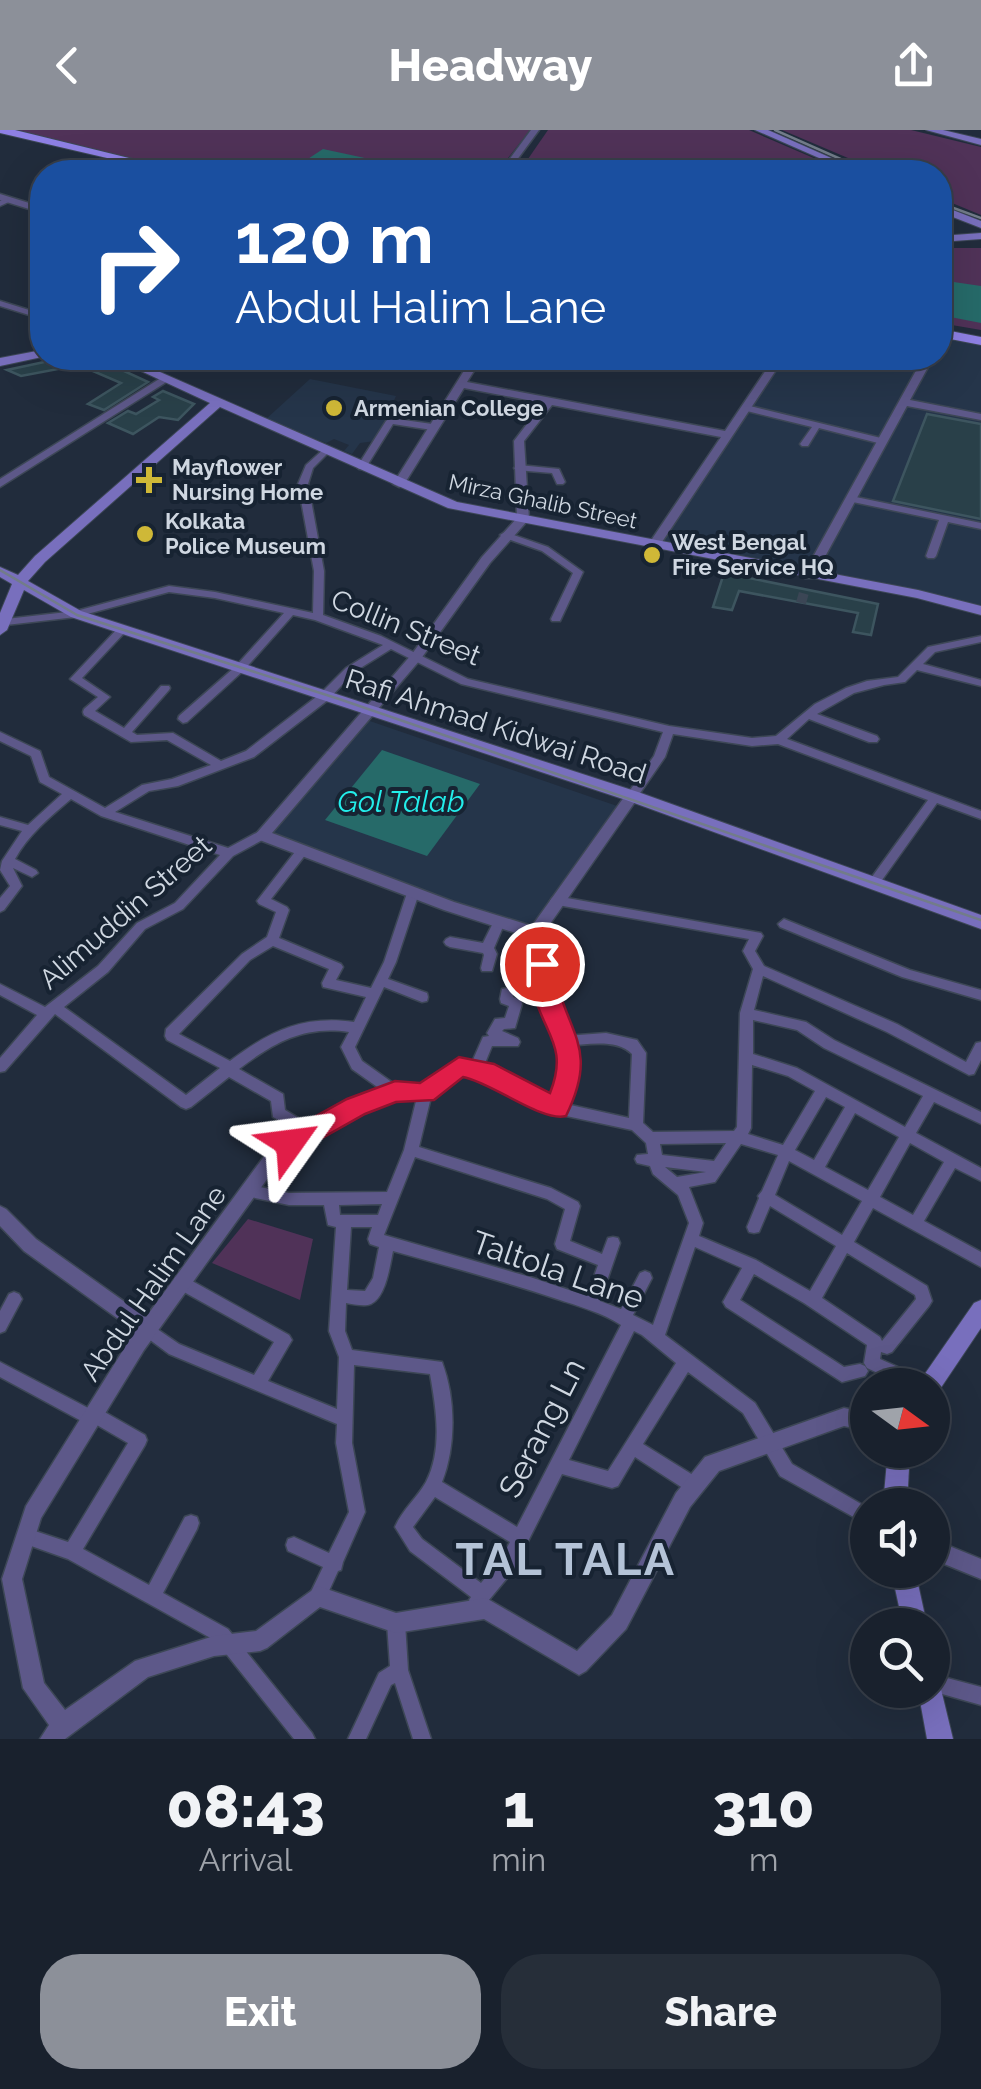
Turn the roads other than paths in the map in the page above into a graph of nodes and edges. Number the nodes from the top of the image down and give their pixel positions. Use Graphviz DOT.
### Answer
graph roads {
  1 [pos="535,130"];
  2 [pos="760,130"];
  3 [pos="930,130"];
  4 [pos="947,130"];
  5 [pos="3,133"];
  6 [pos="981,140"];
  7 [pos="115,160"];
  8 [pos="513,160"];
  9 [pos="830,160"];
  10 [pos="3,200"];
  11 [pos="30,207"];
  12 [pos="952,213"];
  13 [pos="981,226"];
  14 [pos="981,239"];
  15 [pos="952,240"];
  16 [pos="0,303"];
  17 [pos="30,313"];
  18 [pos="952,334"];
  19 [pos="981,338"];
  20 [pos="30,356"];
  21 [pos="0,362"];
  22 [pos="144,370"];
  23 [pos="469,370"];
  24 [pos="771,370"];
  25 [pos="921,370"];
  26 [pos="164,380"];
  27 [pos="459,384"];
  28 [pos="903,402"];
  29 [pos="548,403"];
  30 [pos="216,404"];
  31 [pos="746,408"];
  32 [pos="981,417"];
  33 [pos="816,425"];
  34 [pos="432,427"];
  35 [pos="728,435"];
  36 [pos="882,441"];
  37 [pos="805,444"];
  38 [pos="326,450"];
  39 [pos="362,467"];
  40 [pos="519,468"];
  41 [pos="560,482"];
  42 [pos="0,484"];
  43 [pos="399,484"];
  44 [pos="850,499"];
  45 [pos="522,519"];
  46 [pos="944,519"];
  47 [pos="981,526"];
  48 [pos="505,535"];
  49 [pos="654,545"];
  50 [pos="931,556"];
  51 [pos="0,572"];
  52 [pos="809,575"];
  53 [pos="20,582"];
  54 [pos="291,611"];
  55 [pos="981,612"];
  56 [pos="76,614"];
  57 [pos="318,617"];
  58 [pos="556,620"];
  59 [pos="3,626"];
  60 [pos="122,630"];
  61 [pos="981,639"];
  62 [pos="390,645"];
  63 [pos="416,658"];
  64 [pos="916,666"];
  65 [pos="239,669"];
  66 [pos="981,683"];
  67 [pos="164,688"];
  68 [pos="324,697"];
  69 [pos="367,710"];
  70 [pos="809,715"];
  71 [pos="182,719"];
  72 [pos="669,730"];
  73 [pos="125,732"];
  74 [pos="0,736"];
  75 [pos="873,739"];
  76 [pos="779,740"];
  77 [pos="220,765"];
  78 [pos="69,794"];
  79 [pos="632,796"];
  80 [pos="934,798"];
  81 [pos="106,813"];
  82 [pos="981,815"];
  83 [pos="0,820"];
  84 [pos="30,830"];
  85 [pos="262,834"];
  86 [pos="302,850"];
  87 [pos="229,853"];
  88 [pos="8,861"];
  89 [pos="32,873"];
  90 [pos="873,884"];
  91 [pos="413,893"];
  92 [pos="556,901"];
  93 [pos="0,906"];
  94 [pos="498,922"];
  95 [pos="981,922"];
  96 [pos="784,924"];
  97 [pos="535,933"];
  98 [pos="272,940"];
  99 [pos="450,942"];
  100 [pos="486,949"];
  101 [pos="487,968"];
  102 [pos="759,969"];
  103 [pos="378,988"];
  104 [pos="0,989"];
  105 [pos="507,993"];
  106 [pos="981,995"];
  107 [pos="422,997"];
  108 [pos="50,1010"];
  109 [pos="746,1012"];
  110 [pos="354,1027"];
  111 [pos="565,1041"];
  112 [pos="981,1047"];
  113 [pos="745,1056"];
  114 [pos="0,1067"];
  115 [pos="230,1069"];
  116 [pos="476,1070"];
  117 [pos="823,1089"];
  118 [pos="395,1092"];
  119 [pos="425,1093"];
  120 [pos="932,1094"];
  121 [pos="853,1105"];
  122 [pos="557,1108"];
  123 [pos="981,1118"];
  124 [pos="636,1124"];
  125 [pos="308,1130"];
  126 [pos="906,1133"];
  127 [pos="739,1137"];
  128 [pos="650,1138"];
  129 [pos="412,1150"];
  130 [pos="786,1152"];
  131 [pos="953,1158"];
  132 [pos="649,1161"];
  133 [pos="718,1166"];
  134 [pos="817,1168"];
  135 [pos="981,1175"];
  136 [pos="675,1183"];
  137 [pos="251,1191"];
  138 [pos="764,1196"];
  139 [pos="391,1198"];
  140 [pos="868,1198"];
  141 [pos="331,1200"];
  142 [pos="0,1214"];
  143 [pos="344,1221"];
  144 [pos="382,1221"];
  145 [pos="915,1224"];
  146 [pos="754,1226"];
  147 [pos="691,1239"];
  148 [pos="614,1242"];
  149 [pos="387,1243"];
  150 [pos="846,1247"];
  151 [pos="981,1260"];
  152 [pos="606,1262"];
  153 [pos="752,1265"];
  154 [pos="644,1278"];
  155 [pos="180,1282"];
  156 [pos="340,1296"];
  157 [pos="14,1299"];
  158 [pos="812,1299"];
  159 [pos="590,1304"];
  160 [pos="981,1310"];
  161 [pos="626,1320"];
  162 [pos="0,1326"];
  163 [pos="147,1330"];
  164 [pos="658,1334"];
  165 [pos="887,1347"];
  166 [pos="348,1358"];
  167 [pos="686,1361"];
  168 [pos="883,1368"];
  169 [pos="942,1368"];
  170 [pos="0,1369"];
  171 [pos="850,1373"];
  172 [pos="258,1383"];
  173 [pos="94,1417"];
  174 [pos="850,1418"];
  175 [pos="346,1420"];
  176 [pos="771,1441"];
  177 [pos="632,1446"];
  178 [pos="558,1465"];
  179 [pos="434,1486"];
  180 [pos="695,1486"];
  181 [pos="850,1506"];
  182 [pos="191,1523"];
  183 [pos="26,1536"];
  184 [pos="519,1538"];
  185 [pos="294,1545"];
  186 [pos="72,1552"];
  187 [pos="950,1556"];
  188 [pos="336,1564"];
  189 [pos="981,1569"];
  190 [pos="6,1585"];
  191 [pos="152,1594"];
  192 [pos="318,1596"];
  193 [pos="477,1602"];
  194 [pos="396,1623"];
  195 [pos="234,1646"];
  196 [pos="399,1670"];
  197 [pos="950,1690"];
  198 [pos="981,1696"];
  199 [pos="935,1708"];
  200 [pos="57,1732"];
  201 [pos="306,1739"];
  202 [pos="357,1739"];
  203 [pos="422,1739"];
  204 [pos="940,1739"];
  1 -- 8 [label="street"];
  2 -- 9 [label="main road"];
  3 -- 6 [label="main road"];
  4 -- 6 [label="main road"];
  5 -- 7 [label="main road"];
  10 -- 11 [label="street"];
  12 -- 13 [label="main road"];
  14 -- 15 [label="main road"];
  16 -- 17 [label="street"];
  18 -- 19 [label="main road"];
  20 -- 21 [label="main road"];
  22 -- 26 [label="main road, Mirza Ghalib Street"];
  23 -- 27 [label="street"];
  24 -- 31 [label="street"];
  25 -- 28 [label="street"];
  26 -- 30 [label="main road, Mirza Ghalib Street"];
  26 -- 42 [label="street"];
  27 -- 29 [label="street"];
  27 -- 34 [label="street"];
  28 -- 32 [label="street"];
  28 -- 36 [label="street"];
  29 -- 35 [label="street"];
  29 -- 40 [label="street"];
  30 -- 38 [label="main road, Mirza Ghalib Street"];
  30 -- 53 [label="main road"];
  31 -- 33 [label="street"];
  31 -- 35 [label="street"];
  33 -- 36 [label="street"];
  33 -- 37 [label="street"];
  34 -- 39 [label="street"];
  34 -- 43 [label="street"];
  35 -- 49 [label="street"];
  36 -- 44 [label="street"];
  38 -- 39 [label="main road, Mirza Ghalib Street"];
  38 -- 57 [label="street"];
  39 -- 43 [label="main road, Mirza Ghalib Street"];
  40 -- 41 [label="street"];
  40 -- 45 [label="street"];
  43 -- 45 [label="main road, Mirza Ghalib Street"];
  44 -- 46 [label="street"];
  44 -- 52 [label="street"];
  45 -- 48 [label="street, Alimuddin Street"];
  45 -- 49 [label="main road, Mirza Ghalib Street"];
  46 -- 47 [label="street"];
  46 -- 50 [label="street"];
  48 -- 58 [label="street"];
  48 -- 63 [label="street, Alimuddin Street"];
  49 -- 52 [label="main road, Mirza Ghalib Street"];
  51 -- 53 [label="main road, Rafi Ahmad Kidwai Road"];
  52 -- 55 [label="main road, Mirza Ghalib Street"];
  53 -- 56 [label="main road, Rafi Ahmad Kidwai Road"];
  53 -- 59 [label="main road"];
  54 -- 56 [label="street, Collin Street"];
  54 -- 57 [label="street, Collin Street"];
  54 -- 65 [label="street"];
  56 -- 59 [label="street, Collin Street"];
  56 -- 60 [label="main road, Rafi Ahmad Kidwai Road"];
  57 -- 62 [label="street, Collin Street"];
  60 -- 65 [label="main road, Rafi Ahmad Kidwai Road"];
  60 -- 73 [label="street"];
  61 -- 64 [label="street"];
  62 -- 63 [label="street, Collin Street"];
  62 -- 68 [label="street"];
  63 -- 69 [label="street, Alimuddin Street"];
  63 -- 72 [label="street, Collin Street"];
  64 -- 66 [label="street"];
  64 -- 70 [label="street"];
  65 -- 68 [label="main road, Rafi Ahmad Kidwai Road"];
  65 -- 71 [label="street"];
  67 -- 73 [label="street"];
  68 -- 69 [label="main road, Rafi Ahmad Kidwai Road"];
  68 -- 77 [label="street"];
  69 -- 79 [label="main road, Rafi Ahmad Kidwai Road"];
  69 -- 85 [label="street, Alimuddin Street"];
  70 -- 75 [label="street"];
  70 -- 76 [label="street"];
  72 -- 76 [label="street, Collin Street"];
  72 -- 79 [label="street"];
  73 -- 77 [label="street"];
  74 -- 78 [label="street"];
  76 -- 80 [label="street, Collin Street"];
  77 -- 81 [label="street"];
  78 -- 81 [label="street"];
  78 -- 84 [label="street"];
  79 -- 90 [label="main road, Rafi Ahmad Kidwai Road"];
  79 -- 92 [label="street"];
  80 -- 82 [label="street, Collin Street"];
  80 -- 90 [label="street"];
  81 -- 87 [label="street"];
  83 -- 84 [label="street"];
  84 -- 88 [label="street"];
  85 -- 86 [label="street"];
  85 -- 87 [label="street, Alimuddin Street"];
  86 -- 91 [label="street"];
  86 -- 98 [label="street"];
  87 -- 108 [label="street, Alimuddin Street"];
  88 -- 89 [label="street"];
  88 -- 93 [label="street"];
  90 -- 95 [label="main road, Rafi Ahmad Kidwai Road"];
  91 -- 94 [label="street"];
  91 -- 103 [label="street"];
  92 -- 97 [label="street"];
  92 -- 102 [label="street"];
  94 -- 97 [label="street"];
  94 -- 100 [label="street"];
  96 -- 106 [label="street"];
  97 -- 111 [label="street"];
  98 -- 103 [label="street"];
  98 -- 115 [label="street"];
  99 -- 100 [label="street"];
  100 -- 101 [label="street"];
  102 -- 109 [label="street"];
  102 -- 112 [label="street"];
  103 -- 107 [label="street"];
  103 -- 110 [label="street"];
  104 -- 108 [label="street"];
  105 -- 116 [label="street"];
  108 -- 114 [label="street, Alimuddin Street"];
  108 -- 115 [label="street"];
  109 -- 113 [label="street"];
  109 -- 120 [label="street"];
  110 -- 115 [label="street"];
  110 -- 118 [label="street"];
  111 -- 122 [label="street"];
  111 -- 124 [label="street"];
  113 -- 117 [label="street"];
  113 -- 127 [label="street"];
  115 -- 125 [label="street"];
  116 -- 119 [label="street"];
  116 -- 122 [label="street"];
  117 -- 121 [label="street"];
  117 -- 130 [label="street"];
  118 -- 119 [label="street, Abdul Halim Lane"];
  118 -- 125 [label="street, Abdul Halim Lane"];
  119 -- 129 [label="street"];
  120 -- 123 [label="street"];
  120 -- 126 [label="street"];
  121 -- 126 [label="street"];
  121 -- 134 [label="street"];
  122 -- 124 [label="street"];
  124 -- 128 [label="street"];
  125 -- 137 [label="street, Abdul Halim Lane"];
  126 -- 131 [label="street"];
  126 -- 140 [label="street"];
  127 -- 128 [label="street"];
  127 -- 130 [label="street"];
  127 -- 133 [label="street"];
  128 -- 132 [label="street"];
  129 -- 139 [label="street"];
  129 -- 152 [label="street"];
  130 -- 134 [label="street"];
  130 -- 138 [label="street"];
  131 -- 135 [label="street"];
  131 -- 145 [label="street"];
  132 -- 133 [label="street"];
  132 -- 136 [label="street"];
  133 -- 136 [label="street"];
  134 -- 140 [label="street"];
  136 -- 147 [label="street"];
  137 -- 141 [label="street"];
  137 -- 155 [label="street, Abdul Halim Lane"];
  138 -- 146 [label="street"];
  138 -- 150 [label="street"];
  139 -- 141 [label="street"];
  139 -- 144 [label="street"];
  140 -- 145 [label="street"];
  140 -- 150 [label="street"];
  141 -- 143 [label="street"];
  142 -- 163 [label="street"];
  143 -- 144 [label="street"];
  143 -- 156 [label="street"];
  144 -- 149 [label="street"];
  145 -- 151 [label="street"];
  147 -- 153 [label="street"];
  147 -- 164 [label="street"];
  148 -- 152 [label="street"];
  149 -- 156 [label="street"];
  149 -- 159 [label="street, Taltola Lane"];
  150 -- 158 [label="street"];
  150 -- 165 [label="street"];
  152 -- 159 [label="street"];
  153 -- 158 [label="street"];
  153 -- 171 [label="street"];
  154 -- 161 [label="street, Serang Ln"];
  155 -- 163 [label="street, Abdul Halim Lane"];
  155 -- 172 [label="street"];
  156 -- 166 [label="street"];
  157 -- 162 [label="street"];
  158 -- 168 [label="street"];
  159 -- 161 [label="street, Taltola Lane"];
  160 -- 169 [label="main road"];
  161 -- 164 [label="street, Taltola Lane"];
  161 -- 178 [label="street, Serang Ln"];
  163 -- 172 [label="street"];
  163 -- 173 [label="street, Abdul Halim Lane"];
  164 -- 167 [label="street, Taltola Lane"];
  166 -- 175 [label="street"];
  166 -- 179 [label="street"];
  167 -- 176 [label="street, Taltola Lane"];
  167 -- 177 [label="street"];
  170 -- 173 [label="street"];
  172 -- 175 [label="street"];
  173 -- 183 [label="street, Abdul Halim Lane"];
  173 -- 186 [label="street"];
  174 -- 176 [label="street"];
  175 -- 188 [label="street"];
  176 -- 180 [label="street"];
  176 -- 181 [label="street, Taltola Lane"];
  177 -- 178 [label="street"];
  177 -- 180 [label="street"];
  178 -- 184 [label="street, Serang Ln"];
  179 -- 184 [label="street"];
  179 -- 193 [label="street"];
  180 -- 193 [label="street"];
  182 -- 191 [label="street"];
  183 -- 186 [label="street"];
  183 -- 190 [label="street, Abdul Halim Lane"];
  184 -- 193 [label="street, Serang Ln"];
  185 -- 188 [label="street"];
  186 -- 191 [label="street"];
  187 -- 189 [label="street"];
  188 -- 192 [label="street"];
  190 -- 200 [label="street, Abdul Halim Lane"];
  191 -- 195 [label="street"];
  192 -- 194 [label="street"];
  192 -- 195 [label="street"];
  193 -- 194 [label="street"];
  194 -- 196 [label="street"];
  195 -- 200 [label="street"];
  195 -- 201 [label="street"];
  196 -- 202 [label="street"];
  196 -- 203 [label="street"];
  197 -- 198 [label="street"];
  199 -- 204 [label="main road"];
}
